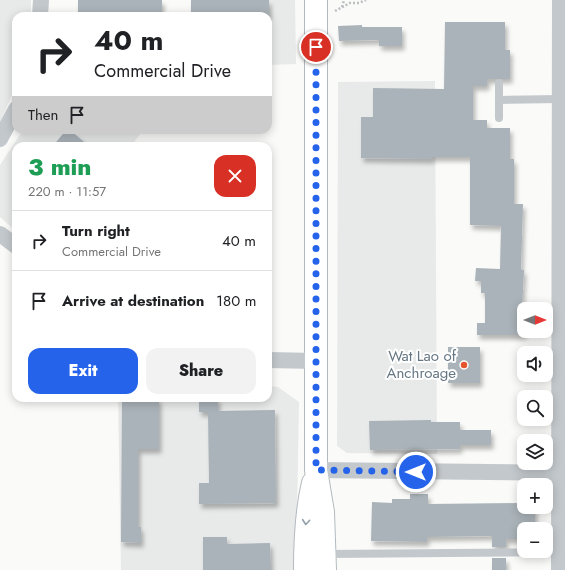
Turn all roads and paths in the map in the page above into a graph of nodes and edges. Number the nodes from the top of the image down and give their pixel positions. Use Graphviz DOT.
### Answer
graph roads {
  1 [pos="41,0"];
  2 [pos="316,0"];
  3 [pos="344,0"];
  4 [pos="366,0"];
  5 [pos="560,0"];
  6 [pos="342,7"];
  7 [pos="335,11"];
  8 [pos="40,12"];
  9 [pos="499,83"];
  10 [pos="560,99"];
  11 [pos="499,100"];
  12 [pos="12,116"];
  13 [pos="499,118"];
  14 [pos="0,139"];
  15 [pos="0,234"];
  16 [pos="12,243"];
  17 [pos="272,360"];
  18 [pos="316,361"];
  19 [pos="316,470"];
  20 [pos="562,473"];
  21 [pos="559,552"];
  22 [pos="325,562"];
  23 [pos="305,570"];
  24 [pos="559,570"];
  1 -- 8 [label="street"];
  2 -- 18 [label="main road"];
  3 -- 6 [label="path"];
  4 -- 6 [label="path"];
  5 -- 10 [label="street"];
  6 -- 7 [label="path"];
  9 -- 11 [label="lane"];
  10 -- 11 [label="lane"];
  10 -- 20 [label="street"];
  11 -- 13 [label="lane"];
  12 -- 14 [label="street"];
  15 -- 16 [label="street"];
  17 -- 18 [label="street"];
  18 -- 19 [label="main road"];
  19 -- 20 [label="street"];
  19 -- 22 [label="main road"];
  19 -- 23 [label="main road, one-way"];
  20 -- 21 [label="street"];
  21 -- 22 [label="lane"];
  21 -- 24 [label="street"];
}
